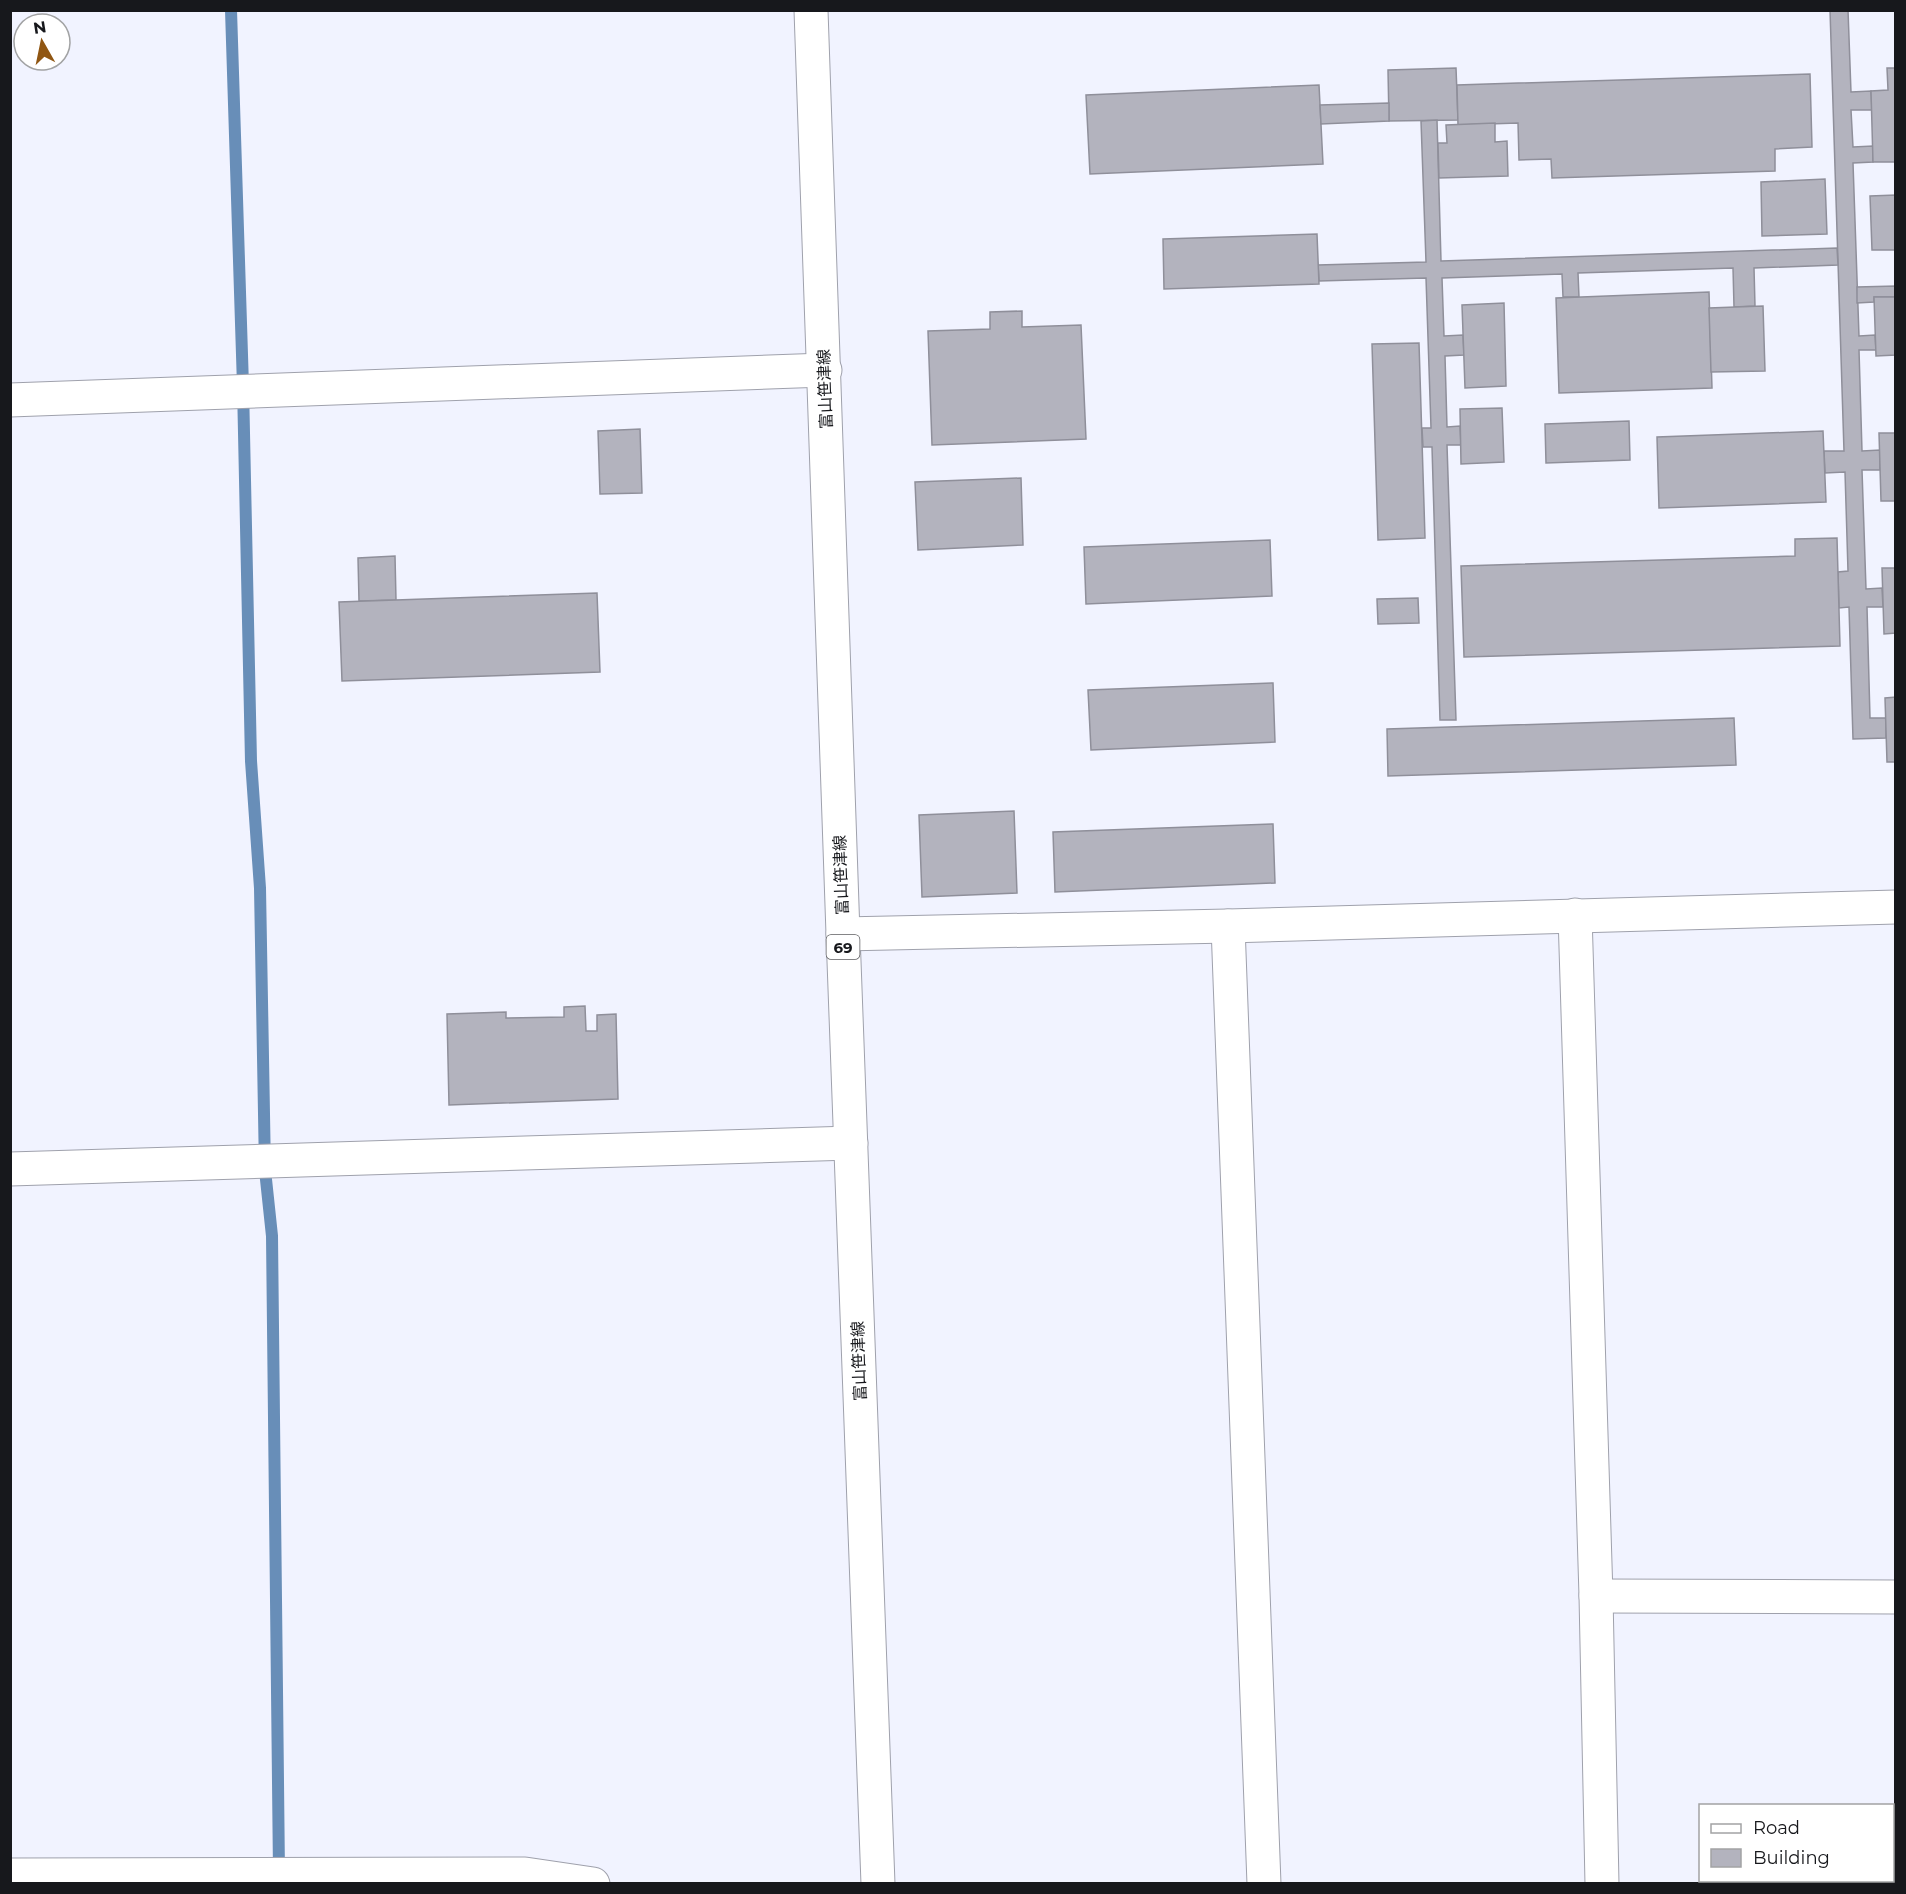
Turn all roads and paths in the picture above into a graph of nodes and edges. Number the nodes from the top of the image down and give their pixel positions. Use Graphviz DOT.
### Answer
graph roads {
  1 [pos="812,10"];
  2 [pos="825,369"];
  3 [pos="10,400"];
  4 [pos="1896,907"];
  5 [pos="1575,915"];
  6 [pos="1228,926"];
  7 [pos="843,934"];
  8 [pos="851,1143"];
  9 [pos="10,1169"];
  10 [pos="1596,1596"];
  11 [pos="1896,1597"];
  12 [pos="10,1875"];
  13 [pos="593,1884"];
  14 [pos="878,1884"];
  15 [pos="1264,1884"];
  16 [pos="1602,1884"];
  1 -- 2 [label="street, 富山笹津線 / 69"];
  2 -- 3 [label="street"];
  2 -- 7 [label="street, 富山笹津線 / 69"];
  4 -- 5 [label="street"];
  5 -- 6 [label="street"];
  5 -- 10 [label="street"];
  6 -- 7 [label="street"];
  6 -- 15 [label="street"];
  7 -- 8 [label="street, 富山笹津線 / 69"];
  8 -- 9 [label="street"];
  8 -- 14 [label="street, 富山笹津線 / 69"];
  10 -- 11 [label="street"];
  10 -- 16 [label="street"];
  12 -- 13 [label="street"];
}
